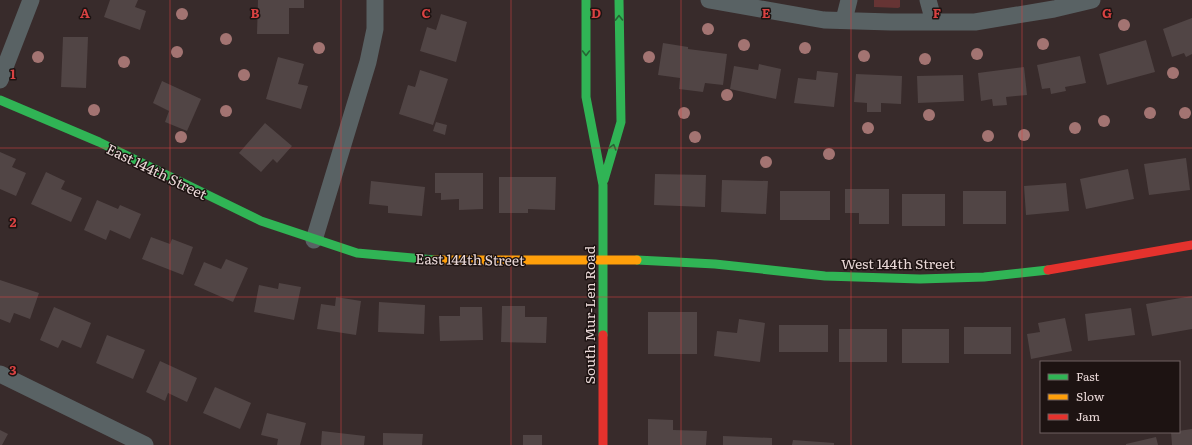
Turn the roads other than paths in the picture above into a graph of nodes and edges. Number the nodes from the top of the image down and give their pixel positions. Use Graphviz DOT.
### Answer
graph roads {
  1 [pos="31,0"];
  2 [pos="375,0"];
  3 [pos="586,0"];
  4 [pos="619,0"];
  5 [pos="709,0"];
  6 [pos="849,0"];
  7 [pos="928,0"];
  8 [pos="1092,0"];
  9 [pos="844,20"];
  10 [pos="934,22"];
  11 [pos="0,80"];
  12 [pos="0,100"];
  13 [pos="603,185"];
  14 [pos="314,240"];
  15 [pos="1192,245"];
  16 [pos="603,260"];
  17 [pos="0,374"];
  18 [pos="145,445"];
  19 [pos="603,445"];
  1 -- 11 [label="street"];
  2 -- 14 [label="street"];
  3 -- 13 [label="street, South Mur-Len Road, one-way"];
  13 -- 4 [label="street, South Mur-Len Road, one-way"];
  5 -- 9 [label="street"];
  6 -- 9 [label="street"];
  7 -- 10 [label="street"];
  8 -- 10 [label="street"];
  9 -- 10 [label="street"];
  12 -- 14 [label="street, East 144th Street"];
  13 -- 16 [label="street, South Mur-Len Road"];
  14 -- 16 [label="street, East 144th Street"];
  15 -- 16 [label="street, West 144th Street"];
  16 -- 19 [label="street, South Mur-Len Road"];
  17 -- 18 [label="street"];
}
